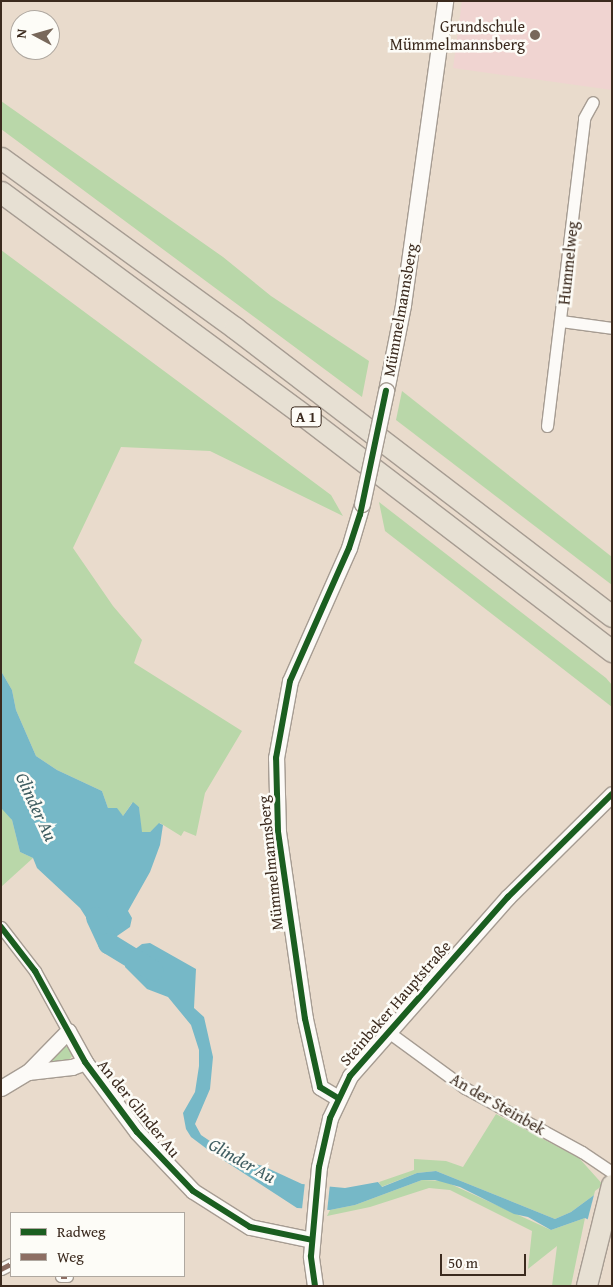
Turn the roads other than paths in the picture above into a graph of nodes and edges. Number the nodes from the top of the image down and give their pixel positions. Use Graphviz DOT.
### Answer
graph roads {
  1 [pos="445,1"];
  2 [pos="593,102"];
  3 [pos="1,158"];
  4 [pos="1,192"];
  5 [pos="561,321"];
  6 [pos="612,328"];
  7 [pos="548,426"];
  8 [pos="531,553"];
  9 [pos="612,597"];
  10 [pos="612,616"];
  11 [pos="610,651"];
  12 [pos="612,794"];
  13 [pos="1,927"];
  14 [pos="68,1031"];
  15 [pos="387,1031"];
  16 [pos="85,1062"];
  17 [pos="28,1072"];
  18 [pos="1,1088"];
  19 [pos="338,1098"];
  20 [pos="612,1172"];
  21 [pos="612,1185"];
  22 [pos="312,1240"];
  23 [pos="315,1286"];
  24 [pos="587,1286"];
  1 -- 19 [label="street, Mümmelmannsberg, bridge"];
  2 -- 5 [label="street, Hummelweg"];
  3 -- 8 [label="highway, A 1"];
  4 -- 11 [label="highway, A 1"];
  5 -- 6 [label="street"];
  5 -- 7 [label="street, Hummelweg"];
  8 -- 9 [label="highway"];
  8 -- 10 [label="highway, A 1"];
  12 -- 15 [label="street, Steinbeker Hauptstraße"];
  13 -- 14 [label="street, An der Glinder Au"];
  14 -- 16 [label="street, An der Glinder Au"];
  14 -- 17 [label="street"];
  15 -- 19 [label="street, Steinbeker Hauptstraße"];
  15 -- 20 [label="street, An der Steinbek"];
  16 -- 17 [label="street"];
  16 -- 22 [label="street, An der Glinder Au"];
  17 -- 18 [label="street"];
  19 -- 22 [label="street, Steinbeker Hauptstraße"];
  21 -- 24 [label="highway"];
  22 -- 23 [label="street, Steinbeker Hauptstraße"];
}
